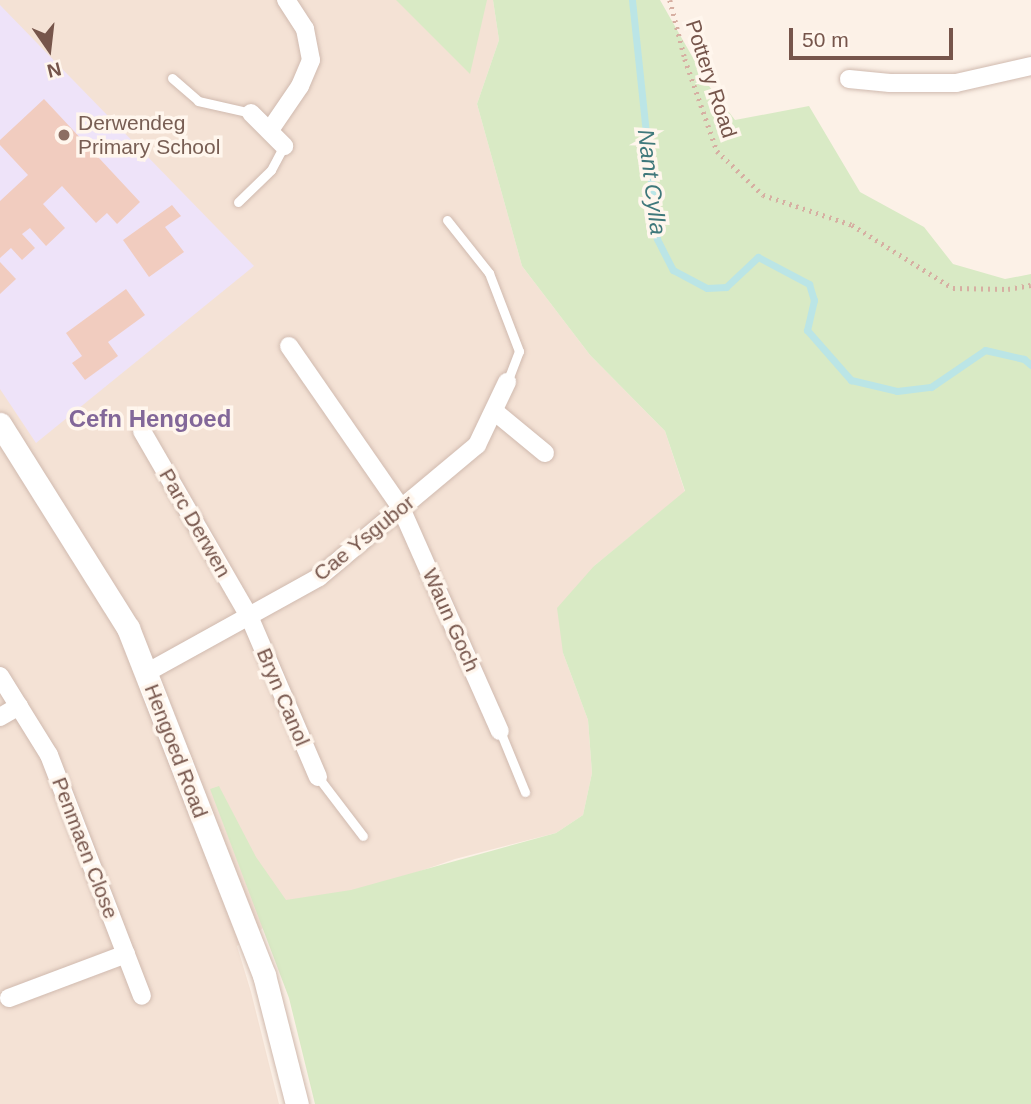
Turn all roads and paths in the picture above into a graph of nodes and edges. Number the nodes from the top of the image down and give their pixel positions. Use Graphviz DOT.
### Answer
graph roads {
  1 [pos="285,0"];
  2 [pos="670,0"];
  3 [pos="1031,66"];
  4 [pos="172,78"];
  5 [pos="849,79"];
  6 [pos="251,113"];
  7 [pos="270,130"];
  8 [pos="284,146"];
  9 [pos="237,202"];
  10 [pos="447,219"];
  11 [pos="1031,285"];
  12 [pos="289,346"];
  13 [pos="507,382"];
  14 [pos="494,411"];
  15 [pos="142,431"];
  16 [pos="2,433"];
  17 [pos="545,453"];
  18 [pos="401,508"];
  19 [pos="249,616"];
  20 [pos="145,673"];
  21 [pos="0,676"];
  22 [pos="19,706"];
  23 [pos="0,717"];
  24 [pos="500,731"];
  25 [pos="317,777"];
  26 [pos="525,792"];
  27 [pos="363,836"];
  28 [pos="126,954"];
  29 [pos="142,996"];
  30 [pos="9,998"];
  31 [pos="296,1104"];
  1 -- 7 [label="street"];
  2 -- 11 [label="path, Pottery Road"];
  3 -- 5 [label="street"];
  4 -- 6 [label="lane"];
  6 -- 7 [label="street"];
  7 -- 8 [label="street"];
  8 -- 9 [label="lane"];
  10 -- 13 [label="lane"];
  12 -- 18 [label="street, Waun Goch"];
  13 -- 14 [label="street, Cae Ysgubor"];
  14 -- 17 [label="street"];
  14 -- 18 [label="street, Cae Ysgubor"];
  15 -- 19 [label="street, Parc Derwen"];
  16 -- 20 [label="street, Hengoed Road"];
  18 -- 19 [label="street, Cae Ysgubor"];
  18 -- 24 [label="street, Waun Goch"];
  19 -- 20 [label="street, Cae Ysgubor"];
  19 -- 25 [label="street, Bryn Canol"];
  20 -- 31 [label="street, Hengoed Road"];
  21 -- 22 [label="street, Penmaen Close"];
  22 -- 23 [label="street"];
  22 -- 28 [label="street, Penmaen Close"];
  24 -- 26 [label="lane"];
  25 -- 27 [label="lane"];
  28 -- 29 [label="street, Penmaen Close"];
  28 -- 30 [label="street"];
}
